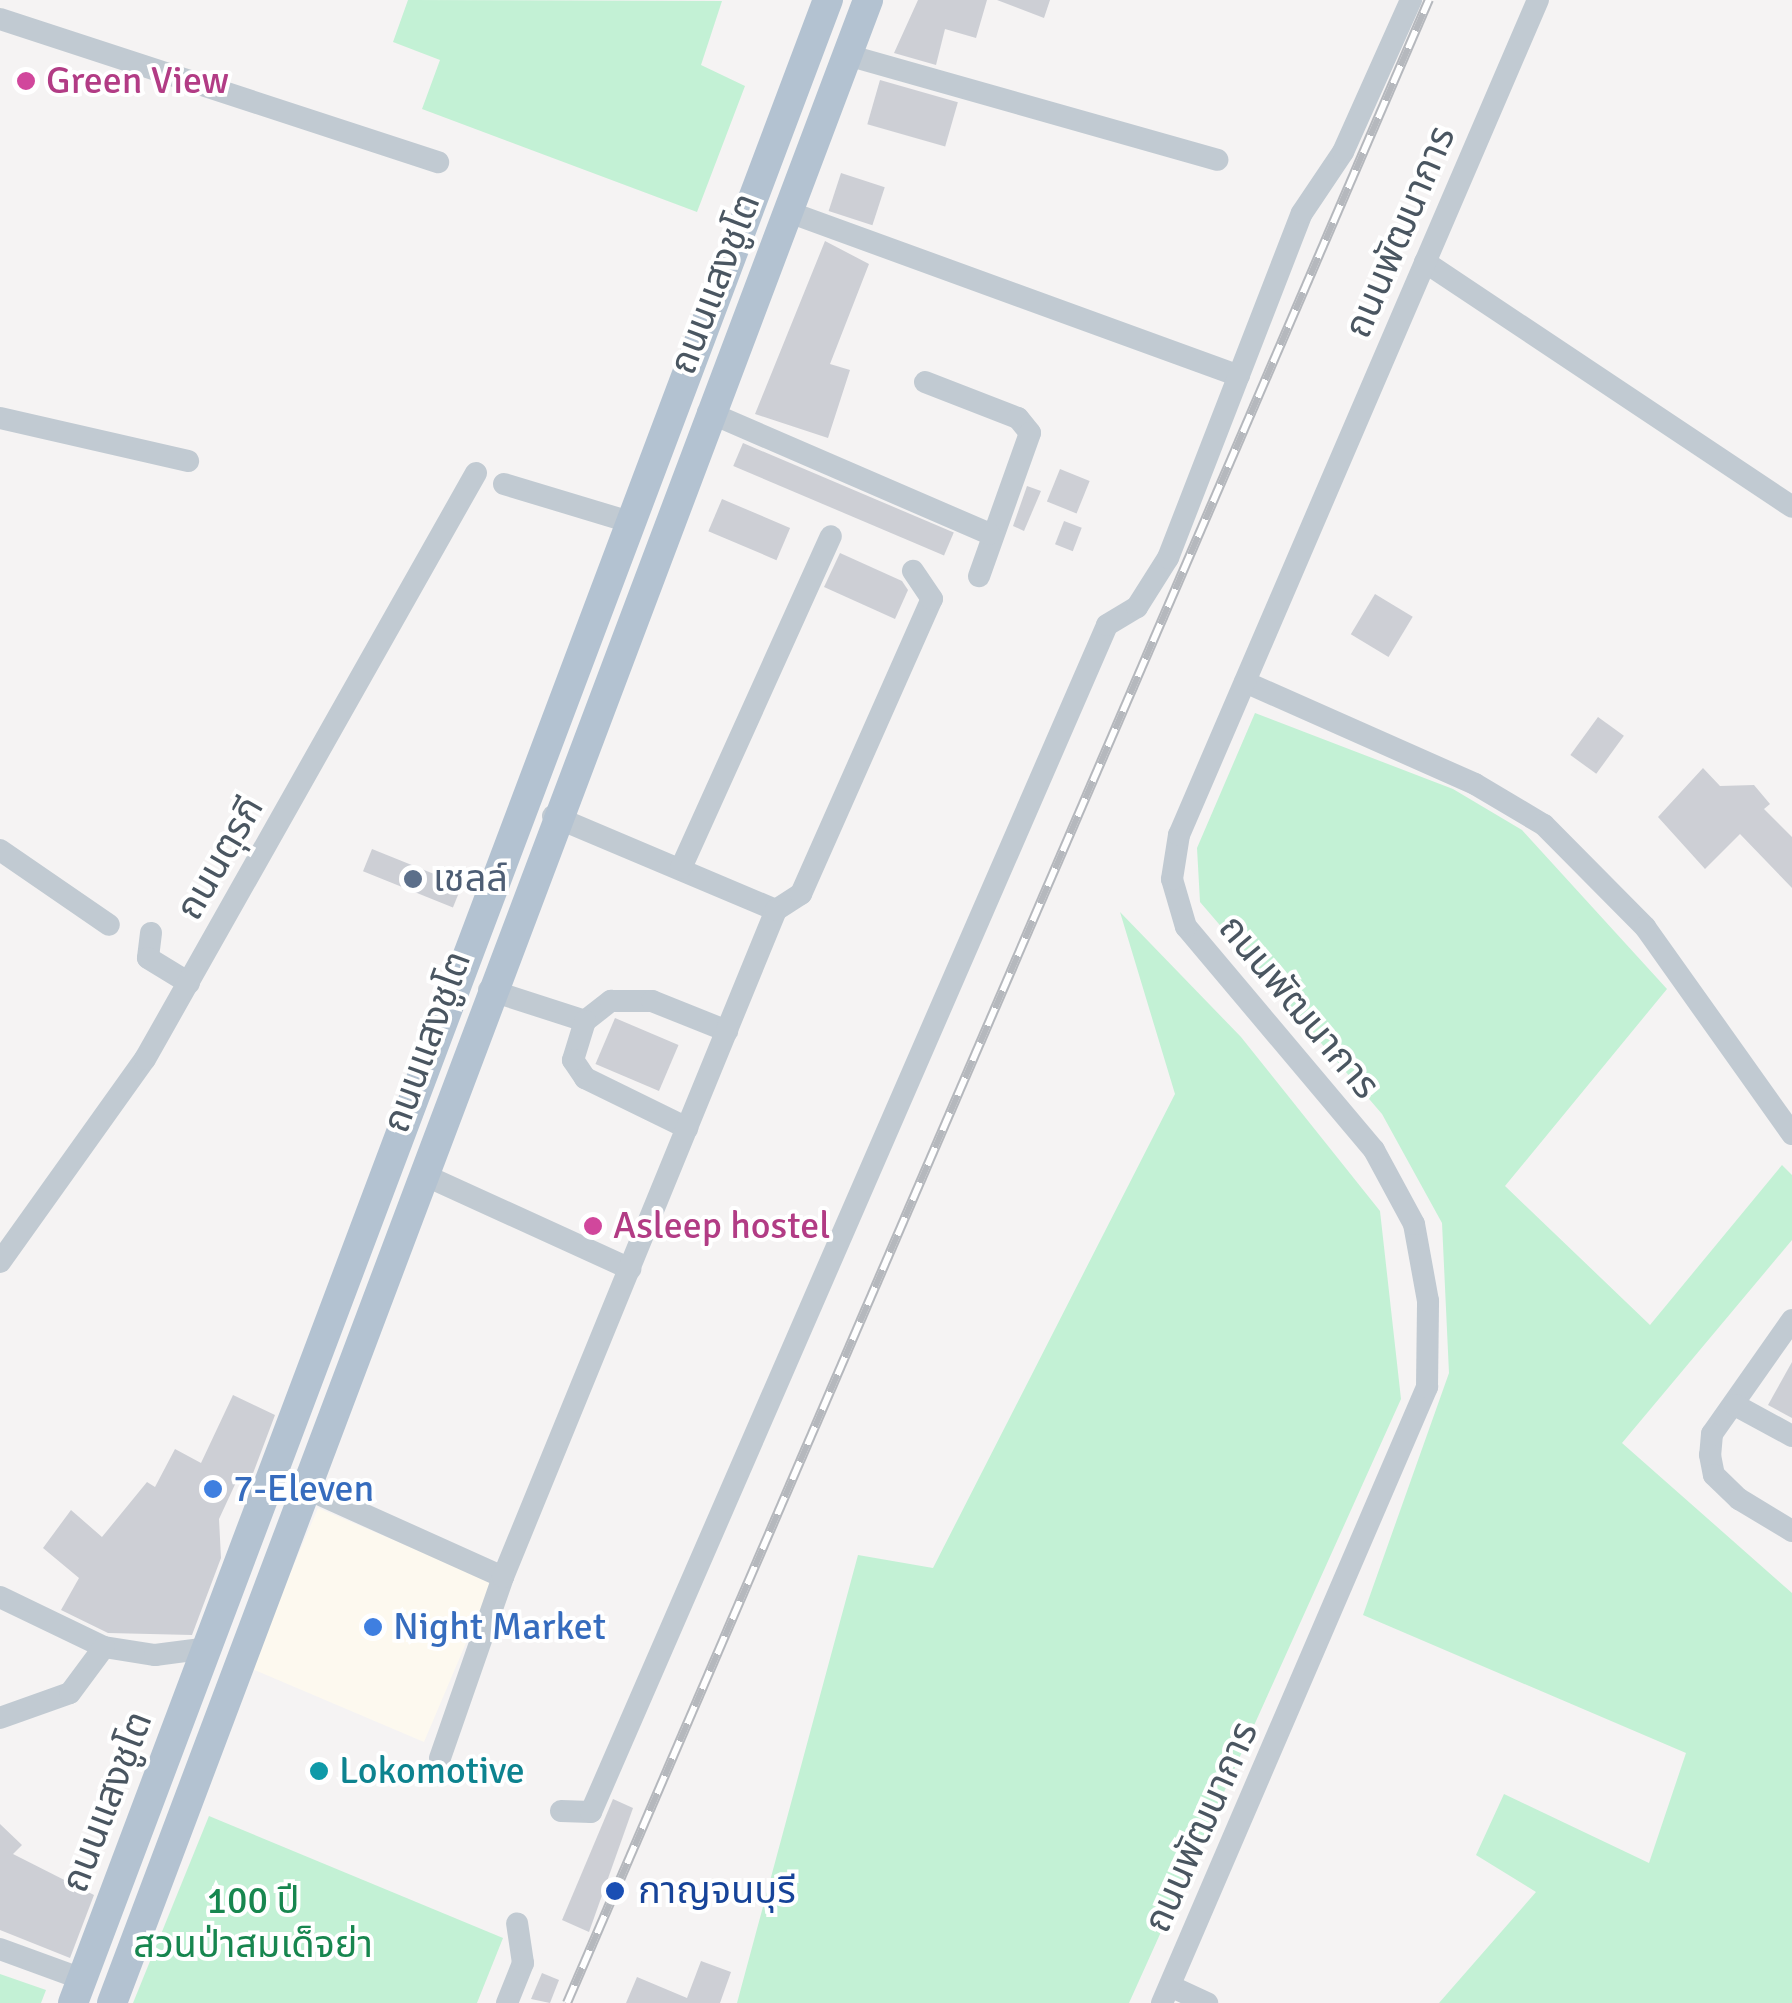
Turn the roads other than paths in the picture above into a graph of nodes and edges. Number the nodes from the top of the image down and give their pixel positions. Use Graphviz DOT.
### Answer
graph roads {
  1 [pos="828,0"];
  2 [pos="868,0"];
  3 [pos="1411,0"];
  4 [pos="1538,0"];
  5 [pos="0,19"];
  6 [pos="847,55"];
  7 [pos="1217,160"];
  8 [pos="438,162"];
  9 [pos="786,211"];
  10 [pos="1425,262"];
  11 [pos="713,306"];
  12 [pos="744,318"];
  13 [pos="1239,376"];
  14 [pos="925,382"];
  15 [pos="708,412"];
  16 [pos="0,418"];
  17 [pos="188,461"];
  18 [pos="476,472"];
  19 [pos="504,484"];
  20 [pos="1792,506"];
  21 [pos="630,522"];
  22 [pos="990,534"];
  23 [pos="831,536"];
  24 [pos="913,571"];
  25 [pos="979,576"];
  26 [pos="1245,682"];
  27 [pos="526,799"];
  28 [pos="552,816"];
  29 [pos="0,850"];
  30 [pos="680,868"];
  31 [pos="776,910"];
  32 [pos="109,925"];
  33 [pos="152,933"];
  34 [pos="189,982"];
  35 [pos="488,990"];
  36 [pos="585,1021"];
  37 [pos="727,1031"];
  38 [pos="422,1082"];
  39 [pos="450,1095"];
  40 [pos="688,1128"];
  41 [pos="1792,1134"];
  42 [pos="422,1174"];
  43 [pos="0,1262"];
  44 [pos="630,1269"];
  45 [pos="1792,1320"];
  46 [pos="1735,1405"];
  47 [pos="1792,1436"];
  48 [pos="305,1488"];
  49 [pos="1792,1531"];
  50 [pos="503,1577"];
  51 [pos="0,1597"];
  52 [pos="104,1647"];
  53 [pos="208,1648"];
  54 [pos="0,1718"];
  55 [pos="440,1758"];
  56 [pos="561,1811"];
  57 [pos="518,1923"];
  58 [pos="0,1949"];
  59 [pos="77,1991"];
  60 [pos="1166,1994"];
  61 [pos="114,1997"];
  62 [pos="506,2003"];
  63 [pos="1208,2003"];
  1 -- 11 [label="main road, ถนนแสงชูโต"];
  2 -- 6 [label="main road, ถนนแสงชูโต"];
  3 -- 13 [label="street"];
  4 -- 10 [label="street, ถนนพัฒนาการ"];
  5 -- 8 [label="street"];
  6 -- 7 [label="street"];
  6 -- 9 [label="main road, ถนนแสงชูโต"];
  9 -- 12 [label="main road, ถนนแสงชูโต"];
  9 -- 13 [label="street"];
  10 -- 20 [label="street"];
  10 -- 26 [label="street, ถนนพัฒนาการ"];
  11 -- 12 [label="main road"];
  11 -- 21 [label="main road, ถนนแสงชูโต"];
  12 -- 15 [label="main road, ถนนแสงชูโต"];
  13 -- 56 [label="street"];
  14 -- 22 [label="street"];
  15 -- 22 [label="street"];
  15 -- 28 [label="main road, ถนนแสงชูโต"];
  16 -- 17 [label="street"];
  18 -- 34 [label="street, ถนนตุรกี"];
  19 -- 21 [label="street"];
  21 -- 27 [label="main road, ถนนแสงชูโต"];
  22 -- 25 [label="street"];
  23 -- 30 [label="street"];
  24 -- 31 [label="street"];
  26 -- 41 [label="street"];
  26 -- 60 [label="street, ถนนพัฒนาการ"];
  27 -- 28 [label="main road"];
  27 -- 38 [label="main road, ถนนแสงชูโต"];
  28 -- 30 [label="street"];
  28 -- 35 [label="main road, ถนนแสงชูโต"];
  29 -- 32 [label="street"];
  30 -- 31 [label="street"];
  31 -- 37 [label="street"];
  33 -- 34 [label="street"];
  34 -- 43 [label="street, ถนนตุรกี"];
  35 -- 36 [label="street"];
  35 -- 39 [label="main road, ถนนแสงชูโต"];
  36 -- 37 [label="street"];
  36 -- 40 [label="street"];
  37 -- 40 [label="street"];
  38 -- 39 [label="main road"];
  38 -- 53 [label="main road, ถนนแสงชูโต"];
  39 -- 42 [label="main road, ถนนแสงชูโต"];
  40 -- 44 [label="street"];
  42 -- 44 [label="street"];
  42 -- 48 [label="main road, ถนนแสงชูโต"];
  44 -- 50 [label="street"];
  45 -- 46 [label="street"];
  46 -- 47 [label="street"];
  46 -- 49 [label="street"];
  48 -- 50 [label="street"];
  48 -- 61 [label="main road, ถนนแสงชูโต"];
  50 -- 55 [label="street"];
  51 -- 52 [label="street"];
  52 -- 53 [label="street"];
  52 -- 54 [label="street"];
  53 -- 59 [label="main road, ถนนแสงชูโต"];
  57 -- 62 [label="street"];
  58 -- 59 [label="street"];
  59 -- 61 [label="main road"];
  60 -- 63 [label="street"];
}
